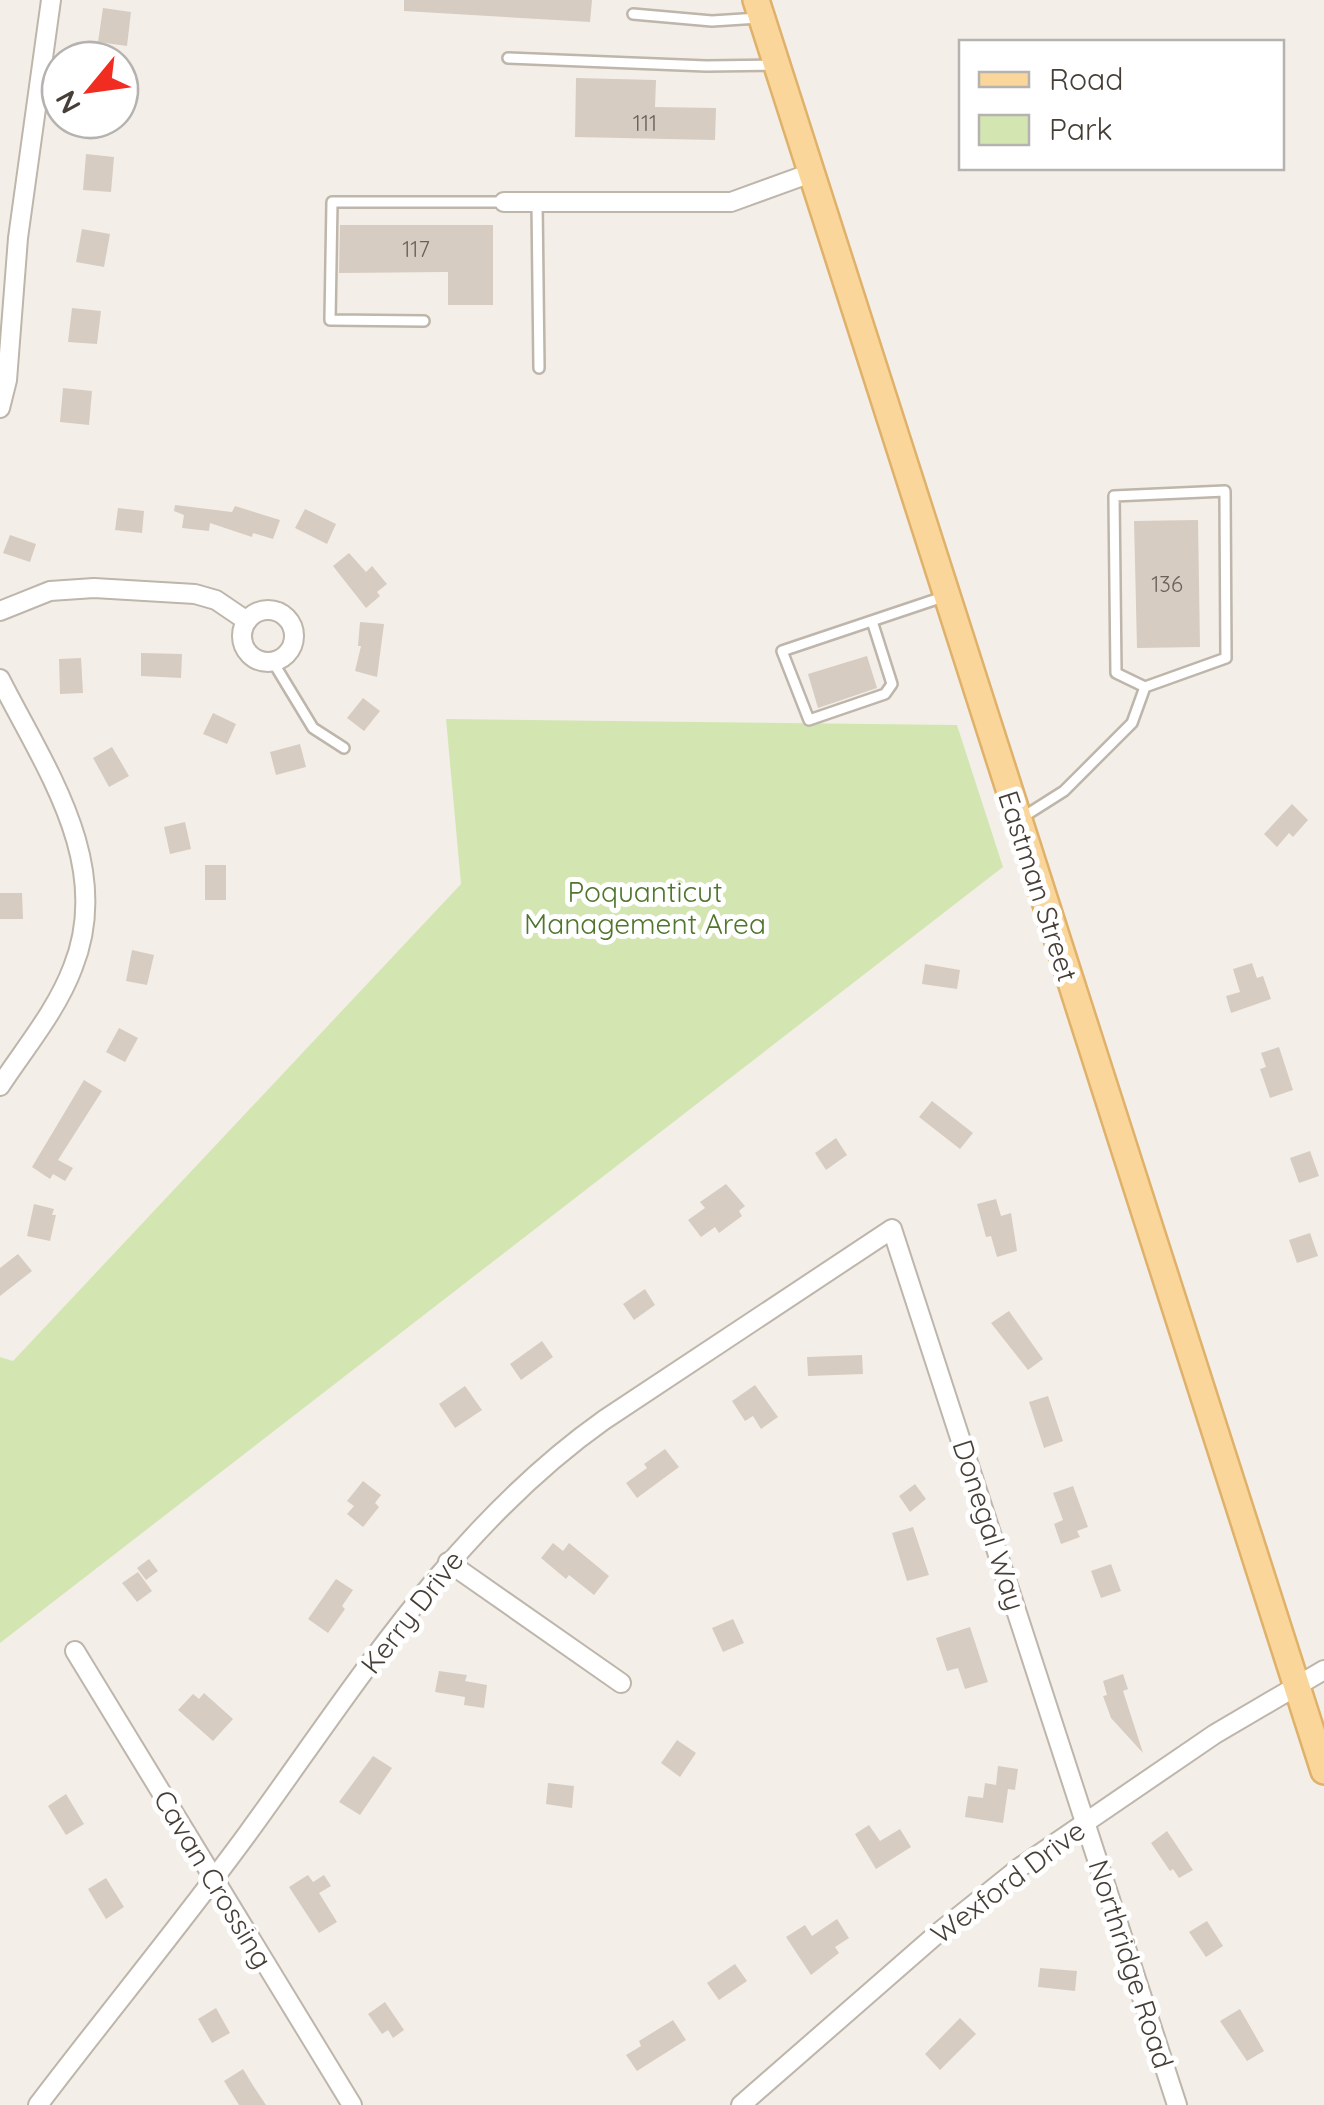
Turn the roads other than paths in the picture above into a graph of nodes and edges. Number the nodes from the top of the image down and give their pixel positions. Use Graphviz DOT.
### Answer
graph roads {
  1 [pos="51,0"];
  2 [pos="759,9"];
  3 [pos="633,14"];
  4 [pos="508,58"];
  5 [pos="776,64"];
  6 [pos="811,173"];
  7 [pos="504,202"];
  8 [pos="537,202"];
  9 [pos="424,321"];
  10 [pos="539,368"];
  11 [pos="0,408"];
  12 [pos="946,596"];
  13 [pos="0,610"];
  14 [pos="247,621"];
  15 [pos="872,621"];
  16 [pos="274,662"];
  17 [pos="0,679"];
  18 [pos="1145,686"];
  19 [pos="344,748"];
  20 [pos="1017,822"];
  21 [pos="0,1086"];
  22 [pos="892,1229"];
  23 [pos="448,1562"];
  24 [pos="75,1651"];
  25 [pos="1324,1670"];
  26 [pos="621,1683"];
  27 [pos="1297,1687"];
  28 [pos="1324,1772"];
  29 [pos="1086,1822"];
  30 [pos="214,1880"];
  31 [pos="38,2105"];
  32 [pos="352,2105"];
  33 [pos="742,2105"];
  34 [pos="1176,2105"];
  1 -- 11 [label="street"];
  2 -- 3 [label="lane"];
  2 -- 5 [label="main road, Eastman Street"];
  4 -- 5 [label="lane"];
  5 -- 6 [label="main road, Eastman Street"];
  6 -- 8 [label="street"];
  6 -- 12 [label="main road, Eastman Street"];
  7 -- 8 [label="street"];
  7 -- 9 [label="lane"];
  8 -- 10 [label="lane"];
  12 -- 15 [label="lane"];
  12 -- 20 [label="main road, Eastman Street"];
  13 -- 14 [label="street"];
  14 -- 16 [label="street"];
  14 -- 16 [label="street"];
  15 -- 15 [label="lane"];
  16 -- 19 [label="lane"];
  17 -- 21 [label="street"];
  18 -- 18 [label="lane"];
  18 -- 20 [label="lane"];
  20 -- 27 [label="main road, Eastman Street"];
  22 -- 23 [label="street, Kerry Drive"];
  22 -- 29 [label="street, Donegal Way"];
  23 -- 26 [label="street"];
  23 -- 30 [label="street, Kerry Drive"];
  24 -- 30 [label="street, Cavan Crossing"];
  25 -- 27 [label="street, Wexford Drive"];
  27 -- 28 [label="main road, Eastman Street"];
  27 -- 29 [label="street, Wexford Drive"];
  29 -- 33 [label="street, Wexford Drive"];
  29 -- 34 [label="street, Northridge Road"];
  30 -- 31 [label="street, Kerry Drive"];
  30 -- 32 [label="street, Cavan Crossing"];
}
